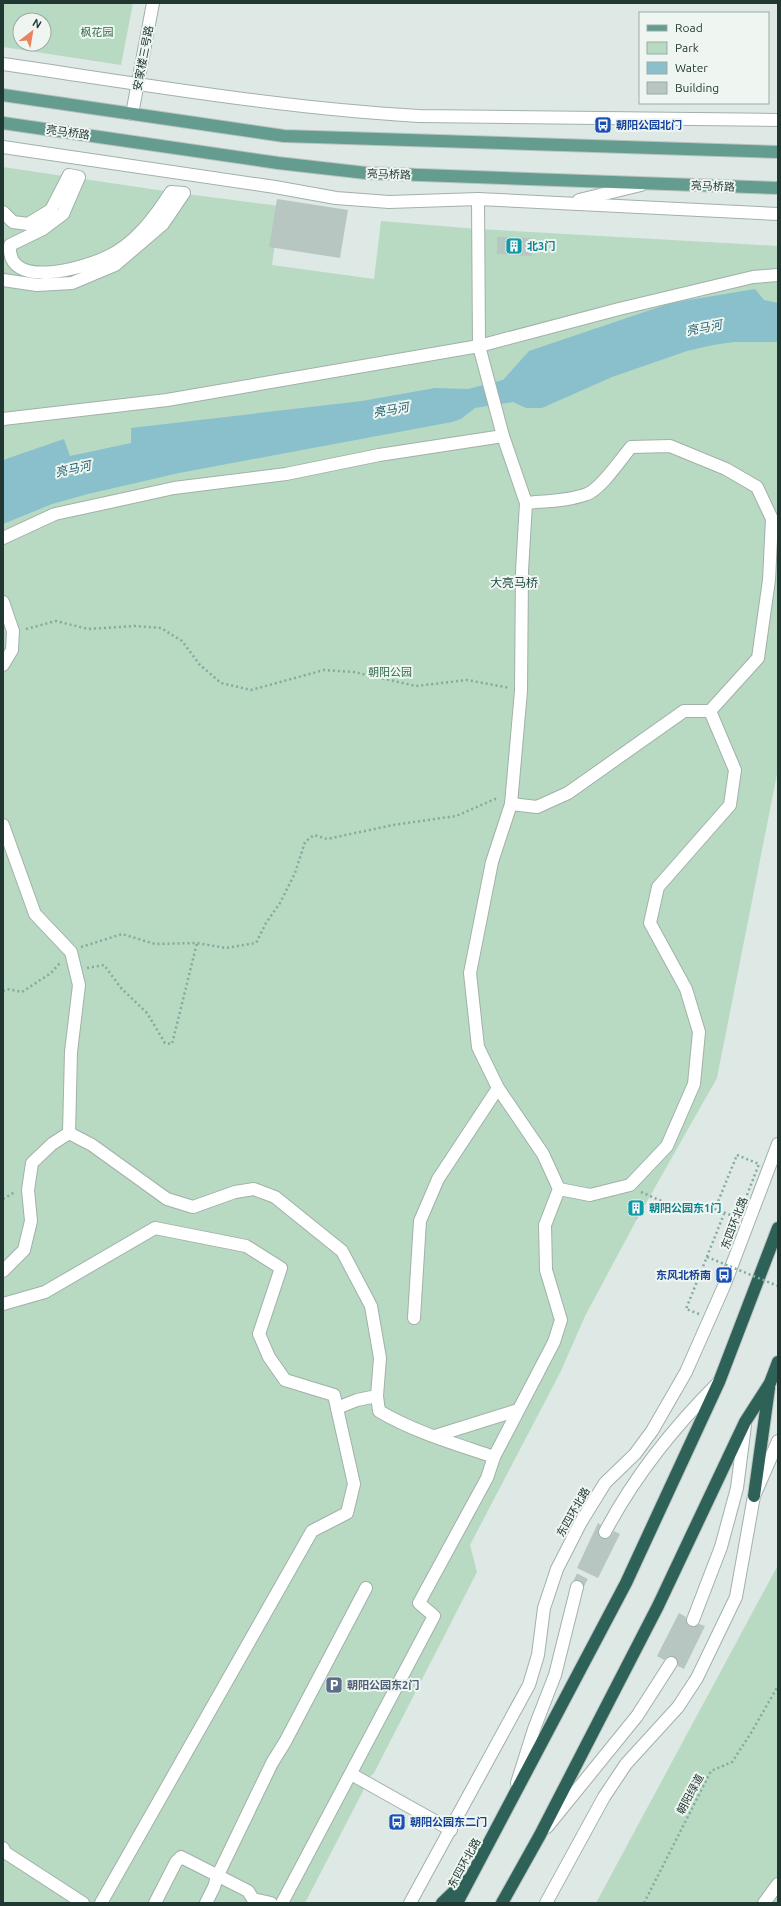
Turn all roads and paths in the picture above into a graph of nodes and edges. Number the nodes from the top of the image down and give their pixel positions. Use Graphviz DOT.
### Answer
graph roads {
  1 [pos="153,3"];
  2 [pos="3,64"];
  3 [pos="138,84"];
  4 [pos="3,95"];
  5 [pos="132,114"];
  6 [pos="778,120"];
  7 [pos="3,123"];
  8 [pos="3,147"];
  9 [pos="778,152"];
  10 [pos="646,183"];
  11 [pos="778,188"];
  12 [pos="478,198"];
  13 [pos="566,203"];
  14 [pos="3,212"];
  15 [pos="778,214"];
  16 [pos="778,276"];
  17 [pos="3,280"];
  18 [pos="479,346"];
  19 [pos="3,419"];
  20 [pos="503,436"];
  21 [pos="526,503"];
  22 [pos="3,538"];
  23 [pos="3,602"];
  24 [pos="13,631"];
  25 [pos="3,665"];
  26 [pos="521,691"];
  27 [pos="710,711"];
  28 [pos="511,804"];
  29 [pos="3,825"];
  30 [pos="197,943"];
  31 [pos="71,952"];
  32 [pos="76,970"];
  33 [pos="3,991"];
  34 [pos="498,1088"];
  35 [pos="69,1133"];
  36 [pos="778,1144"];
  37 [pos="630,1185"];
  38 [pos="559,1189"];
  39 [pos="715,1210"];
  40 [pos="724,1214"];
  41 [pos="778,1228"];
  42 [pos="707,1257"];
  43 [pos="3,1271"];
  44 [pos="778,1286"];
  45 [pos="3,1304"];
  46 [pos="686,1309"];
  47 [pos="414,1318"];
  48 [pos="778,1362"];
  49 [pos="719,1382"];
  50 [pos="770,1382"];
  51 [pos="377,1396"];
  52 [pos="337,1408"];
  53 [pos="518,1410"];
  54 [pos="745,1422"];
  55 [pos="435,1436"];
  56 [pos="778,1441"];
  57 [pos="494,1457"];
  58 [pos="754,1496"];
  59 [pos="605,1532"];
  60 [pos="577,1587"];
  61 [pos="366,1588"];
  62 [pos="693,1620"];
  63 [pos="671,1663"];
  64 [pos="778,1686"];
  65 [pos="351,1774"];
  66 [pos="511,1802"];
  67 [pos="451,1830"];
  68 [pos="540,1835"];
  69 [pos="3,1848"];
  70 [pos="475,1870"];
  71 [pos="217,1877"];
  72 [pos="778,1884"];
  73 [pos="83,1903"];
  74 [pos="101,1903"];
  75 [pos="155,1903"];
  76 [pos="206,1903"];
  77 [pos="271,1903"];
  78 [pos="282,1903"];
  79 [pos="410,1903"];
  80 [pos="442,1903"];
  81 [pos="457,1903"];
  82 [pos="502,1903"];
  83 [pos="546,1903"];
  84 [pos="644,1903"];
  85 [pos="764,1903"];
  1 -- 3 [label="street, 安家楼三号路"];
  2 -- 3 [label="street"];
  3 -- 5 [label="street, 安家楼三号路"];
  3 -- 6 [label="street"];
  4 -- 5 [label="main road"];
  5 -- 9 [label="main road"];
  7 -- 10 [label="main road, 亮马桥路"];
  8 -- 12 [label="street"];
  10 -- 11 [label="main road, 亮马桥路"];
  10 -- 13 [label="street"];
  12 -- 13 [label="street"];
  12 -- 18 [label="street"];
  13 -- 15 [label="street"];
  14 -- 17 [label="street"];
  16 -- 18 [label="street"];
  18 -- 19 [label="street"];
  18 -- 20 [label="street"];
  20 -- 21 [label="street"];
  20 -- 22 [label="street"];
  21 -- 26 [label="street"];
  21 -- 27 [label="street"];
  23 -- 24 [label="street"];
  24 -- 25 [label="street"];
  24 -- 26 [label="path"];
  26 -- 28 [label="street"];
  27 -- 28 [label="street"];
  27 -- 37 [label="street"];
  28 -- 30 [label="path"];
  28 -- 34 [label="street"];
  29 -- 31 [label="street"];
  30 -- 31 [label="path"];
  30 -- 32 [label="path"];
  31 -- 32 [label="street"];
  31 -- 33 [label="path"];
  32 -- 35 [label="street"];
  34 -- 38 [label="street"];
  34 -- 47 [label="street"];
  35 -- 43 [label="street"];
  35 -- 51 [label="street"];
  36 -- 67 [label="street, 东四环北路"];
  37 -- 38 [label="street"];
  37 -- 39 [label="path"];
  38 -- 53 [label="street"];
  39 -- 40 [label="path"];
  39 -- 40 [label="path"];
  40 -- 42 [label="path"];
  41 -- 49 [label="highway, 东四环北路"];
  42 -- 44 [label="path, bridge"];
  42 -- 46 [label="path"];
  45 -- 52 [label="street"];
  48 -- 50 [label="highway"];
  49 -- 59 [label="street"];
  49 -- 66 [label="highway, 东四环北路"];
  50 -- 54 [label="highway"];
  50 -- 58 [label="highway"];
  51 -- 52 [label="street"];
  51 -- 55 [label="street"];
  52 -- 74 [label="street"];
  53 -- 55 [label="street"];
  53 -- 57 [label="street"];
  54 -- 62 [label="street"];
  54 -- 68 [label="highway"];
  55 -- 57 [label="street"];
  56 -- 58 [label="street"];
  57 -- 65 [label="street"];
  58 -- 83 [label="street"];
  60 -- 66 [label="street"];
  61 -- 71 [label="street"];
  63 -- 68 [label="street"];
  64 -- 84 [label="path, 朝阳绿道"];
  65 -- 67 [label="street"];
  65 -- 78 [label="street"];
  66 -- 70 [label="highway, 东四环北路"];
  67 -- 79 [label="street, 东四环北路"];
  68 -- 82 [label="highway"];
  69 -- 73 [label="street"];
  70 -- 80 [label="highway"];
  70 -- 81 [label="highway, 东四环北路"];
  71 -- 75 [label="street"];
  71 -- 76 [label="street"];
  71 -- 77 [label="street"];
  72 -- 85 [label="street"];
}
